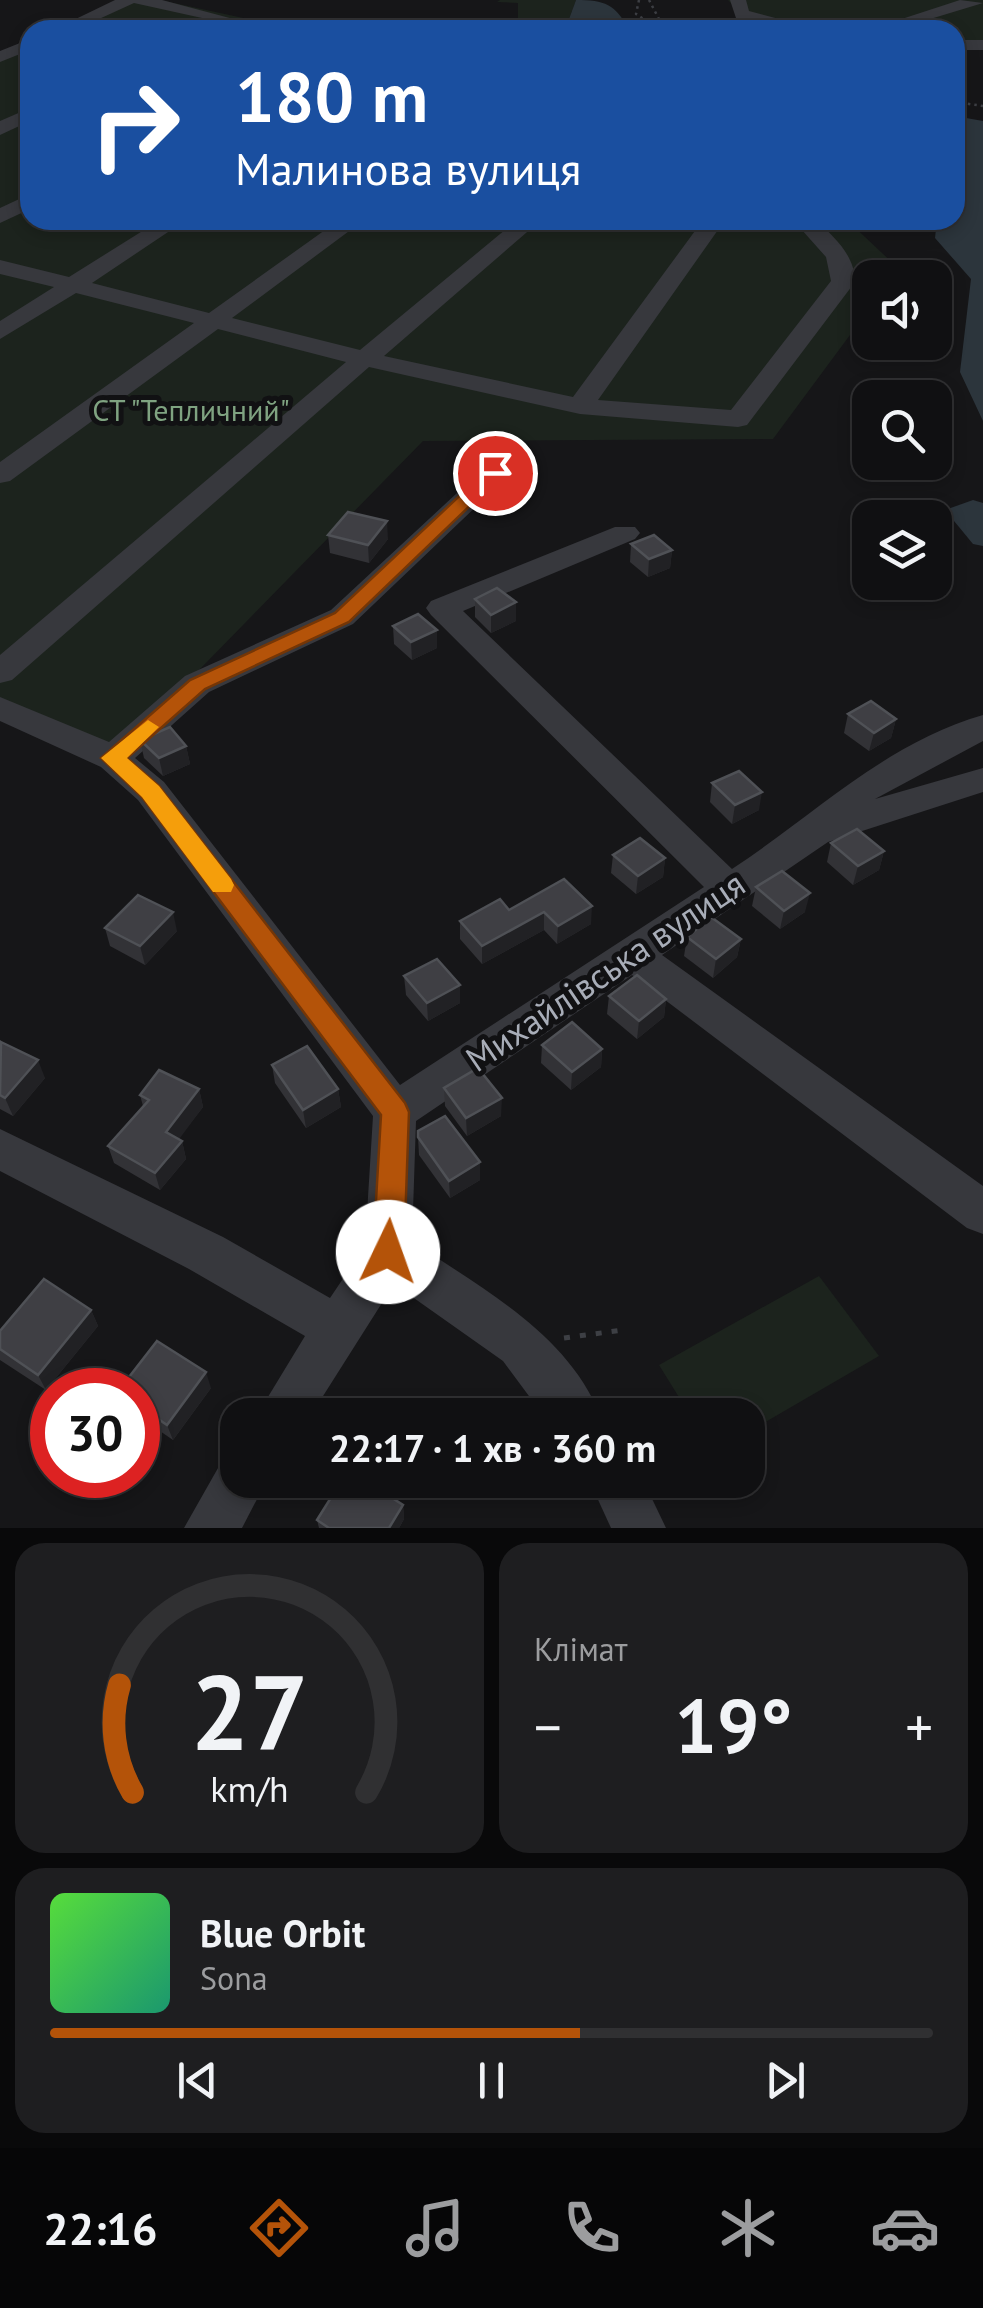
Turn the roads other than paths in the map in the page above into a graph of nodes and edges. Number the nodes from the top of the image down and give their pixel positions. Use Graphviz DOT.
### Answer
graph roads {
  1 [pos="128,0"];
  2 [pos="140,0"];
  3 [pos="738,0"];
  4 [pos="977,0"];
  5 [pos="218,17"];
  6 [pos="83,20"];
  7 [pos="212,20"];
  8 [pos="229,20"];
  9 [pos="769,20"];
  10 [pos="910,20"];
  11 [pos="160,230"];
  12 [pos="340,230"];
  13 [pos="518,230"];
  14 [pos="707,230"];
  15 [pos="813,230"];
  16 [pos="0,267"];
  17 [pos="72,285"];
  18 [pos="212,320"];
  19 [pos="0,332"];
  20 [pos="365,359"];
  21 [pos="580,406"];
  22 [pos="495,473"];
  23 [pos="0,475"];
  24 [pos="625,533"];
  25 [pos="0,672"];
  26 [pos="0,708"];
  27 [pos="983,727"];
  28 [pos="113,758"];
  29 [pos="983,780"];
  30 [pos="816,832"];
  31 [pos="728,888"];
  32 [pos="632,954"];
  33 [pos="395,1112"];
  34 [pos="0,1149"];
  35 [pos="983,1213"];
  36 [pos="388,1252"];
  37 [pos="337,1328"];
  38 [pos="293,1398"];
  39 [pos="561,1398"];
  40 [pos="229,1498"];
  41 [pos="624,1498"];
  42 [pos="210,1528"];
  43 [pos="639,1528"];
  1 -- 6 [label="street"];
  2 -- 5 [label="street"];
  3 -- 9 [label="street"];
  4 -- 10 [label="street"];
  5 -- 7 [label="street"];
  5 -- 8 [label="street"];
  11 -- 17 [label="street"];
  12 -- 18 [label="street"];
  13 -- 20 [label="street"];
  14 -- 21 [label="street"];
  15 -- 21 [label="street"];
  16 -- 17 [label="street"];
  17 -- 18 [label="street"];
  17 -- 19 [label="street"];
  18 -- 20 [label="street"];
  18 -- 23 [label="street"];
  20 -- 21 [label="street"];
  20 -- 25 [label="street"];
  22 -- 28 [label="street"];
  24 -- 31 [label="street"];
  26 -- 28 [label="street"];
  27 -- 30 [label="street, Михайлівська вулиця"];
  28 -- 33 [label="street"];
  29 -- 30 [label="street, Михайлівська вулиця"];
  30 -- 31 [label="street, Михайлівська вулиця"];
  31 -- 32 [label="street, Михайлівська вулиця"];
  32 -- 33 [label="street, Михайлівська вулиця"];
  32 -- 35 [label="street"];
  33 -- 36 [label="street"];
  34 -- 37 [label="street"];
  36 -- 37 [label="street"];
  36 -- 39 [label="street"];
  37 -- 38 [label="street"];
  40 -- 42 [label="street"];
  41 -- 43 [label="street"];
}
